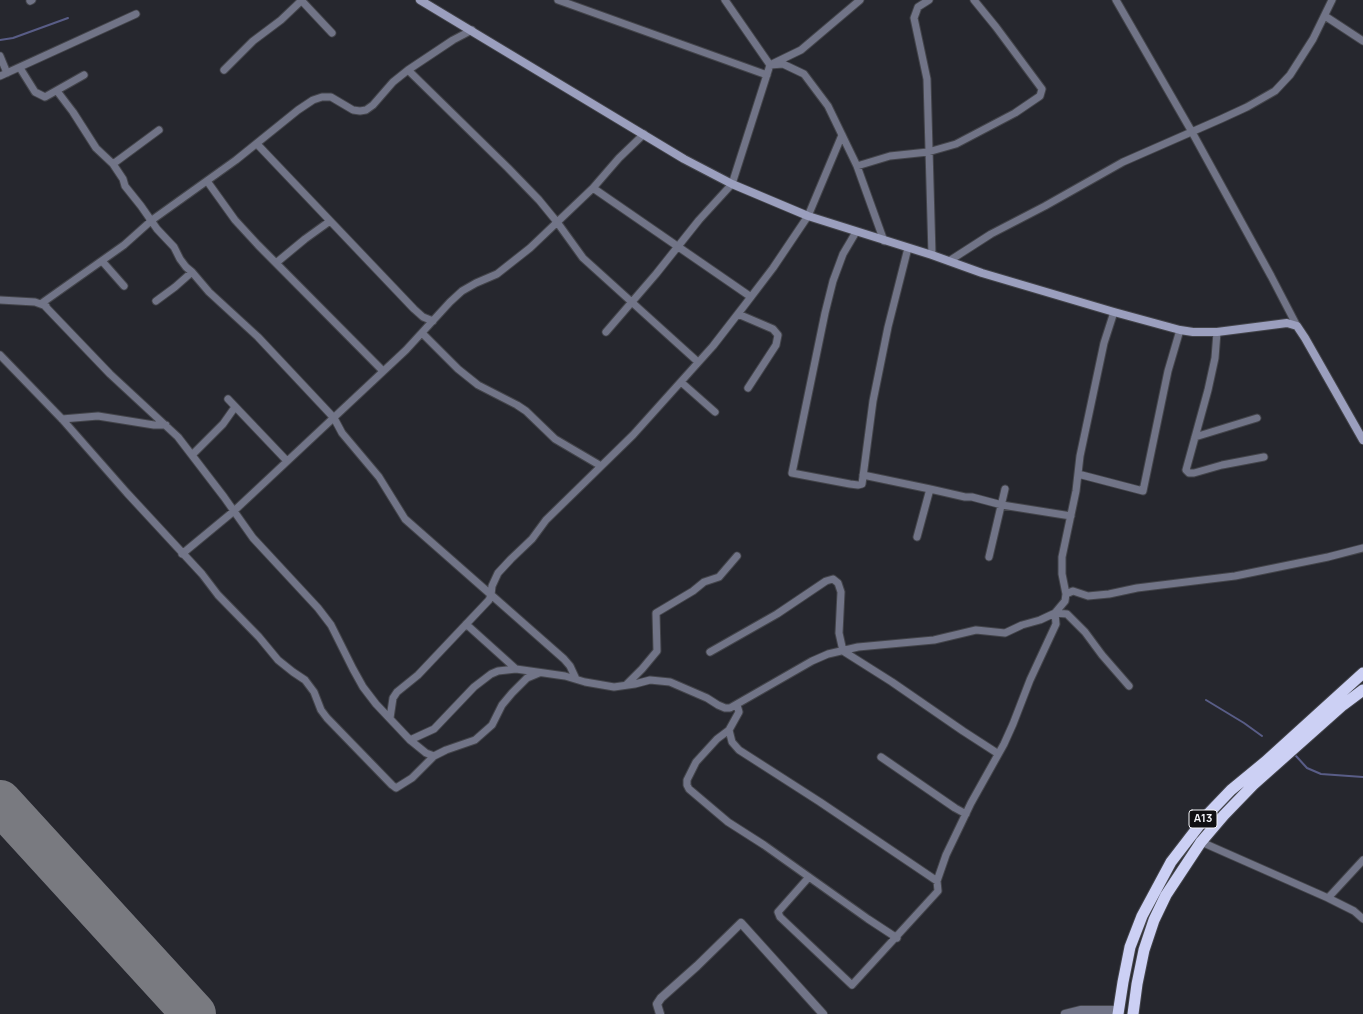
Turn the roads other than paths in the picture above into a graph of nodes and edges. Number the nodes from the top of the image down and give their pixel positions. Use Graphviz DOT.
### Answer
graph roads {
  1 [pos="302,0"];
  2 [pos="420,0"];
  3 [pos="558,0"];
  4 [pos="725,0"];
  5 [pos="860,0"];
  6 [pos="929,0"];
  7 [pos="974,0"];
  8 [pos="1116,0"];
  9 [pos="1332,0"];
  10 [pos="136,14"];
  11 [pos="1325,16"];
  12 [pos="472,30"];
  13 [pos="332,33"];
  14 [pos="1363,40"];
  15 [pos="0,56"];
  16 [pos="770,65"];
  17 [pos="20,68"];
  18 [pos="224,70"];
  19 [pos="408,70"];
  20 [pos="4,74"];
  21 [pos="84,75"];
  22 [pos="767,75"];
  23 [pos="57,91"];
  24 [pos="159,130"];
  25 [pos="1192,132"];
  26 [pos="644,134"];
  27 [pos="842,135"];
  28 [pos="257,144"];
  29 [pos="928,152"];
  30 [pos="113,164"];
  31 [pos="857,166"];
  32 [pos="207,181"];
  33 [pos="732,184"];
  34 [pos="593,188"];
  35 [pos="808,216"];
  36 [pos="152,220"];
  37 [pos="330,221"];
  38 [pos="558,222"];
  39 [pos="856,232"];
  40 [pos="884,241"];
  41 [pos="678,246"];
  42 [pos="908,248"];
  43 [pos="932,255"];
  44 [pos="102,261"];
  45 [pos="949,261"];
  46 [pos="276,263"];
  47 [pos="192,272"];
  48 [pos="124,286"];
  49 [pos="751,297"];
  50 [pos="0,300"];
  51 [pos="156,301"];
  52 [pos="632,301"];
  53 [pos="46,306"];
  54 [pos="1114,312"];
  55 [pos="738,314"];
  56 [pos="433,320"];
  57 [pos="1297,326"];
  58 [pos="1180,330"];
  59 [pos="606,332"];
  60 [pos="1217,332"];
  61 [pos="422,333"];
  62 [pos="0,355"];
  63 [pos="698,362"];
  64 [pos="383,371"];
  65 [pos="681,382"];
  66 [pos="748,388"];
  67 [pos="228,399"];
  68 [pos="235,407"];
  69 [pos="715,412"];
  70 [pos="334,418"];
  71 [pos="1257,418"];
  72 [pos="62,419"];
  73 [pos="166,425"];
  74 [pos="1195,437"];
  75 [pos="1363,440"];
  76 [pos="192,455"];
  77 [pos="1264,457"];
  78 [pos="287,460"];
  79 [pos="601,466"];
  80 [pos="1078,474"];
  81 [pos="863,475"];
  82 [pos="930,488"];
  83 [pos="1005,489"];
  84 [pos="1002,505"];
  85 [pos="234,512"];
  86 [pos="1071,516"];
  87 [pos="916,536"];
  88 [pos="1363,548"];
  89 [pos="182,554"];
  90 [pos="737,556"];
  91 [pos="989,557"];
  92 [pos="1066,594"];
  93 [pos="491,595"];
  94 [pos="1055,613"];
  95 [pos="466,624"];
  96 [pos="843,651"];
  97 [pos="710,652"];
  98 [pos="516,669"];
  99 [pos="539,673"];
  100 [pos="1363,673"];
  101 [pos="576,679"];
  102 [pos="626,685"];
  103 [pos="1129,686"];
  104 [pos="1363,690"];
  105 [pos="737,705"];
  106 [pos="390,718"];
  107 [pos="729,730"];
  108 [pos="410,740"];
  109 [pos="997,753"];
  110 [pos="434,756"];
  111 [pos="881,757"];
  112 [pos="966,814"];
  113 [pos="1189,836"];
  114 [pos="1201,842"];
  115 [pos="1363,860"];
  116 [pos="809,877"];
  117 [pos="937,881"];
  118 [pos="1328,898"];
  119 [pos="1363,919"];
  120 [pos="897,938"];
  121 [pos="1118,1012"];
  122 [pos="660,1014"];
  123 [pos="823,1014"];
  124 [pos="1065,1014"];
  125 [pos="1133,1014"];
  1 -- 13 [label="street"];
  1 -- 18 [label="street"];
  2 -- 12 [label="main road"];
  3 -- 22 [label="street"];
  4 -- 16 [label="street"];
  5 -- 16 [label="street"];
  6 -- 29 [label="street"];
  7 -- 29 [label="street"];
  8 -- 25 [label="street"];
  9 -- 11 [label="street"];
  10 -- 17 [label="street"];
  11 -- 14 [label="street"];
  11 -- 25 [label="street"];
  12 -- 19 [label="street"];
  12 -- 26 [label="main road"];
  15 -- 20 [label="street"];
  16 -- 22 [label="street"];
  16 -- 27 [label="street"];
  17 -- 20 [label="street"];
  17 -- 23 [label="street"];
  19 -- 28 [label="street"];
  19 -- 38 [label="street"];
  21 -- 23 [label="street"];
  22 -- 33 [label="street"];
  23 -- 30 [label="street"];
  24 -- 30 [label="street"];
  25 -- 45 [label="street"];
  25 -- 57 [label="street"];
  26 -- 33 [label="main road"];
  26 -- 34 [label="street"];
  27 -- 31 [label="street"];
  27 -- 35 [label="street"];
  28 -- 32 [label="street"];
  28 -- 37 [label="street"];
  29 -- 31 [label="street"];
  29 -- 43 [label="street"];
  30 -- 36 [label="street"];
  31 -- 40 [label="street"];
  32 -- 36 [label="street"];
  32 -- 46 [label="street"];
  33 -- 35 [label="main road"];
  33 -- 41 [label="street"];
  34 -- 38 [label="street"];
  34 -- 41 [label="street"];
  35 -- 39 [label="main road"];
  35 -- 49 [label="street"];
  36 -- 44 [label="street"];
  36 -- 47 [label="street"];
  37 -- 46 [label="street"];
  37 -- 56 [label="street"];
  38 -- 52 [label="street"];
  38 -- 56 [label="street"];
  39 -- 40 [label="main road"];
  39 -- 81 [label="street"];
  40 -- 42 [label="main road"];
  41 -- 49 [label="street"];
  41 -- 52 [label="street"];
  42 -- 43 [label="main road"];
  42 -- 81 [label="street"];
  43 -- 45 [label="main road"];
  44 -- 48 [label="street"];
  44 -- 53 [label="street"];
  45 -- 54 [label="main road"];
  46 -- 64 [label="street"];
  47 -- 51 [label="street"];
  47 -- 70 [label="street"];
  49 -- 55 [label="street"];
  50 -- 53 [label="street"];
  52 -- 59 [label="street"];
  52 -- 63 [label="street"];
  53 -- 73 [label="street"];
  54 -- 58 [label="main road"];
  54 -- 80 [label="street"];
  55 -- 63 [label="street"];
  55 -- 66 [label="street"];
  56 -- 61 [label="street"];
  57 -- 60 [label="main road"];
  57 -- 75 [label="main road"];
  58 -- 60 [label="main road"];
  58 -- 80 [label="street"];
  60 -- 74 [label="street"];
  61 -- 64 [label="street"];
  61 -- 79 [label="street"];
  62 -- 72 [label="street"];
  63 -- 65 [label="street"];
  64 -- 70 [label="street"];
  65 -- 69 [label="street"];
  65 -- 79 [label="street"];
  67 -- 68 [label="street"];
  68 -- 76 [label="street"];
  68 -- 78 [label="street"];
  70 -- 78 [label="street"];
  70 -- 93 [label="street"];
  71 -- 74 [label="street"];
  72 -- 73 [label="street"];
  72 -- 89 [label="street"];
  73 -- 76 [label="street"];
  74 -- 77 [label="street"];
  76 -- 85 [label="street"];
  78 -- 85 [label="street"];
  79 -- 93 [label="street"];
  80 -- 86 [label="street"];
  81 -- 82 [label="street"];
  82 -- 84 [label="street"];
  82 -- 87 [label="street"];
  83 -- 84 [label="street"];
  84 -- 86 [label="street"];
  84 -- 91 [label="street"];
  85 -- 89 [label="street"];
  85 -- 106 [label="street"];
  86 -- 92 [label="street"];
  88 -- 92 [label="street"];
  89 -- 110 [label="street"];
  90 -- 102 [label="street"];
  92 -- 94 [label="street"];
  93 -- 95 [label="street"];
  93 -- 101 [label="street"];
  94 -- 96 [label="street"];
  94 -- 103 [label="street"];
  94 -- 109 [label="street"];
  95 -- 98 [label="street"];
  95 -- 106 [label="street"];
  96 -- 97 [label="street"];
  96 -- 105 [label="street"];
  96 -- 109 [label="street"];
  98 -- 99 [label="street"];
  98 -- 108 [label="street"];
  99 -- 101 [label="street"];
  99 -- 110 [label="street"];
  100 -- 113 [label="highway, A13"];
  101 -- 102 [label="street"];
  102 -- 105 [label="street"];
  104 -- 114 [label="highway, A13"];
  105 -- 107 [label="street"];
  106 -- 108 [label="street"];
  107 -- 116 [label="street"];
  107 -- 117 [label="street"];
  108 -- 110 [label="street"];
  109 -- 112 [label="street"];
  111 -- 112 [label="street"];
  112 -- 117 [label="street"];
  113 -- 114 [label="street"];
  113 -- 121 [label="highway, A13"];
  114 -- 118 [label="street"];
  114 -- 125 [label="highway, A13"];
  115 -- 118 [label="street"];
  116 -- 120 [label="street"];
  116 -- 120 [label="street"];
  117 -- 120 [label="street"];
  118 -- 119 [label="street"];
  121 -- 124 [label="street"];
  122 -- 123 [label="street"];
}
